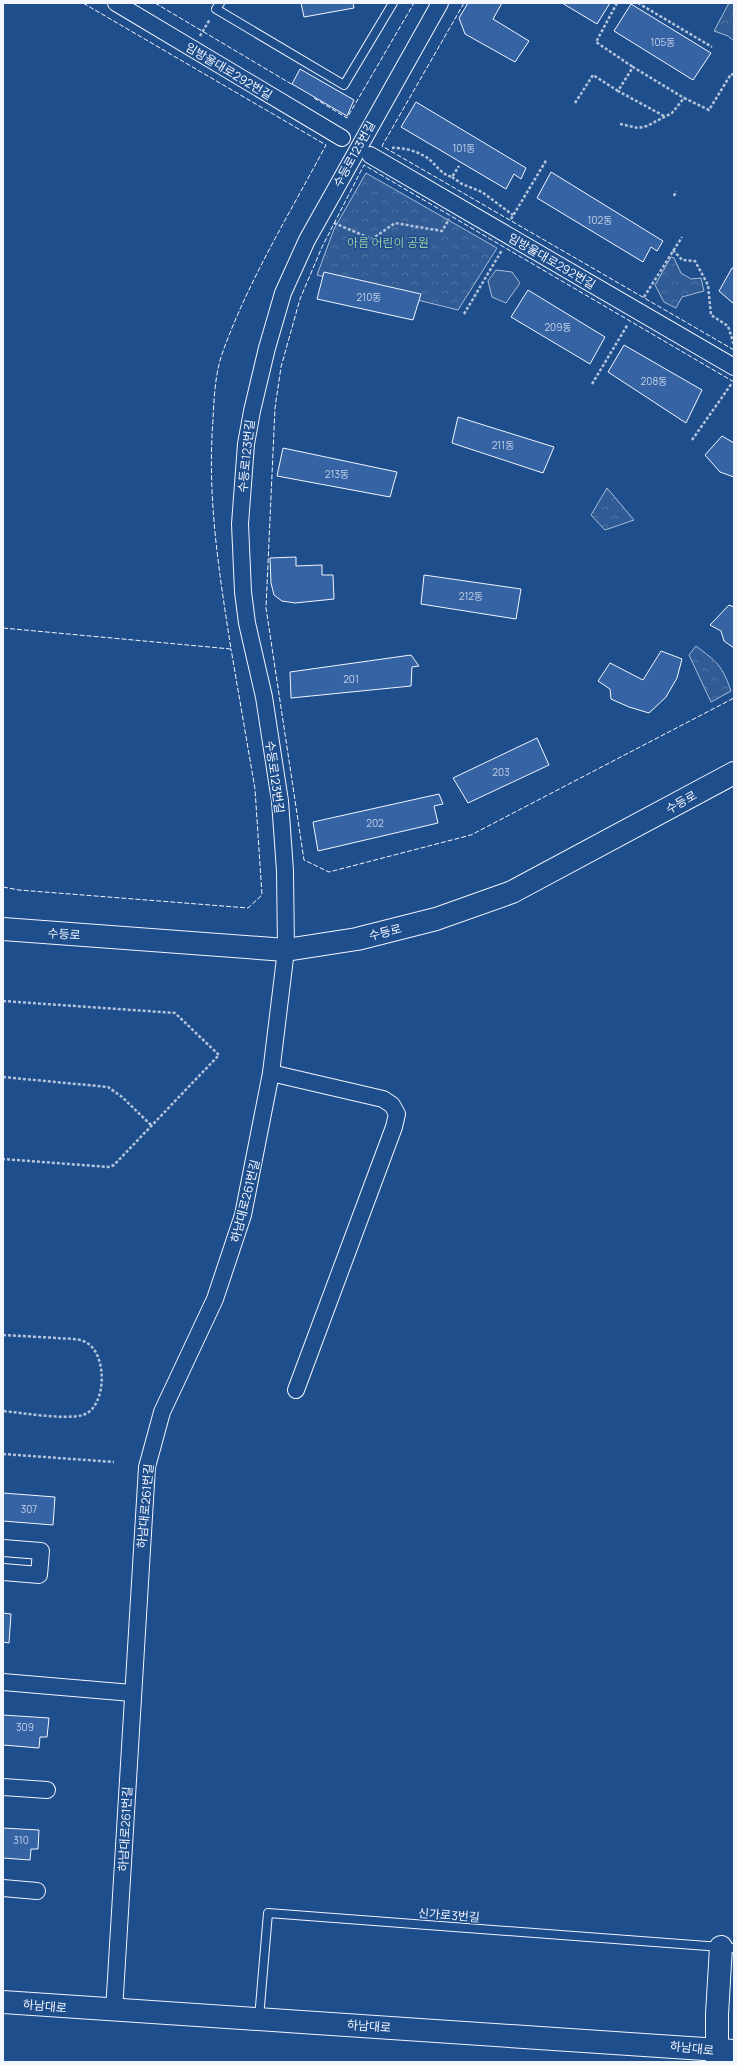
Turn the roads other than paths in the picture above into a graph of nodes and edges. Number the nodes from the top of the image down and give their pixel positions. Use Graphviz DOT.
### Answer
graph roads {
  1 [pos="116,3"];
  2 [pos="393,3"];
  3 [pos="440,3"];
  4 [pos="218,6"];
  5 [pos="342,138"];
  6 [pos="370,155"];
  7 [pos="734,367"];
  8 [pos="734,773"];
  9 [pos="3,929"];
  10 [pos="286,950"];
  11 [pos="271,1073"];
  12 [pos="296,1390"];
  13 [pos="3,1548"];
  14 [pos="3,1572"];
  15 [pos="3,1682"];
  16 [pos="132,1693"];
  17 [pos="3,1787"];
  18 [pos="47,1790"];
  19 [pos="3,1888"];
  20 [pos="36,1891"];
  21 [pos="728,1947"];
  22 [pos="3,2002"];
  23 [pos="114,2011"];
  24 [pos="259,2018"];
  25 [pos="722,2055"];
  1 -- 5 [label="street, 임방울대로292번길"];
  2 -- 4 [label="lane"];
  3 -- 10 [label="street, 수등로123번길"];
  6 -- 7 [label="street, 임방울대로292번길"];
  8 -- 10 [label="street, 수등로"];
  9 -- 10 [label="street, 수등로"];
  10 -- 11 [label="street, 하남대로261번길"];
  11 -- 12 [label="street"];
  11 -- 16 [label="street, 하남대로261번길"];
  13 -- 14 [label="street"];
  15 -- 16 [label="street"];
  16 -- 23 [label="street, 하남대로261번길"];
  17 -- 18 [label="street"];
  19 -- 20 [label="street"];
  21 -- 24 [label="lane, 신가로3번길"];
  21 -- 25 [label="street"];
  22 -- 23 [label="street, 하남대로"];
  23 -- 24 [label="street, 하남대로"];
  24 -- 25 [label="street, 하남대로"];
}
